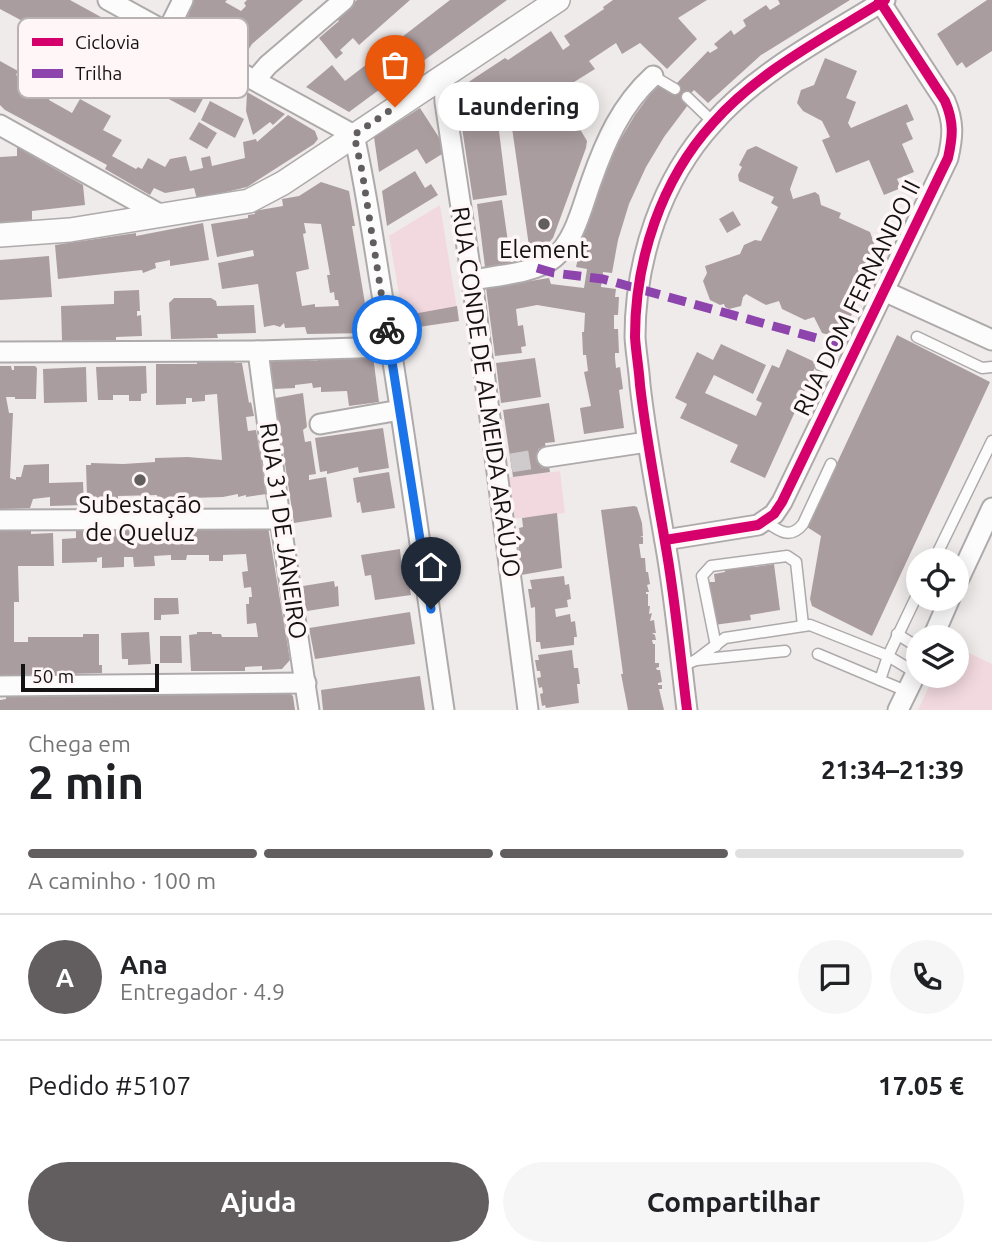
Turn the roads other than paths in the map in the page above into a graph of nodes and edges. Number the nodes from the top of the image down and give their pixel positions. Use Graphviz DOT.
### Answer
graph roads {
  1 [pos="108,0"];
  2 [pos="183,0"];
  3 [pos="344,0"];
  4 [pos="558,0"];
  5 [pos="882,1"];
  6 [pos="141,18"];
  7 [pos="174,18"];
  8 [pos="444,75"];
  9 [pos="248,76"];
  10 [pos="653,76"];
  11 [pos="256,80"];
  12 [pos="675,89"];
  13 [pos="687,97"];
  14 [pos="713,122"];
  15 [pos="0,125"];
  16 [pos="354,135"];
  17 [pos="163,216"];
  18 [pos="0,235"];
  19 [pos="472,280"];
  20 [pos="884,291"];
  21 [pos="917,337"];
  22 [pos="992,340"];
  23 [pos="390,346"];
  24 [pos="258,351"];
  25 [pos="0,352"];
  26 [pos="820,365"];
  27 [pos="992,367"];
  28 [pos="844,375"];
  29 [pos="400,410"];
  30 [pos="320,424"];
  31 [pos="992,441"];
  32 [pos="647,442"];
  33 [pos="547,457"];
  34 [pos="831,464"];
  35 [pos="992,508"];
  36 [pos="280,519"];
  37 [pos="0,520"];
  38 [pos="765,521"];
  39 [pos="664,540"];
  40 [pos="940,548"];
  41 [pos="969,557"];
  42 [pos="909,611"];
  43 [pos="803,625"];
  44 [pos="897,634"];
  45 [pos="906,640"];
  46 [pos="716,646"];
  47 [pos="785,651"];
  48 [pos="818,654"];
  49 [pos="888,656"];
  50 [pos="689,663"];
  51 [pos="906,665"];
  52 [pos="880,680"];
  53 [pos="306,683"];
  54 [pos="0,686"];
  55 [pos="908,688"];
  56 [pos="906,691"];
  57 [pos="309,710"];
  58 [pos="444,710"];
  59 [pos="528,710"];
  60 [pos="687,710"];
  61 [pos="898,710"];
  1 -- 6 [label="street"];
  2 -- 7 [label="street"];
  3 -- 11 [label="street"];
  4 -- 8 [label="street"];
  5 -- 14 [label="street"];
  5 -- 20 [label="street, RUA DOM FERNANDO II"];
  8 -- 16 [label="street"];
  8 -- 19 [label="street, RUA CONDE DE ALMEIDA ARAÚJO"];
  9 -- 11 [label="street"];
  10 -- 12 [label="lane"];
  10 -- 19 [label="street"];
  11 -- 16 [label="street"];
  13 -- 14 [label="lane"];
  14 -- 32 [label="street"];
  15 -- 17 [label="street"];
  16 -- 17 [label="street"];
  16 -- 23 [label="street"];
  17 -- 18 [label="street"];
  19 -- 59 [label="street, RUA CONDE DE ALMEIDA ARAÚJO"];
  20 -- 22 [label="street"];
  20 -- 28 [label="street, RUA DOM FERNANDO II"];
  21 -- 27 [label="lane"];
  23 -- 24 [label="street"];
  23 -- 29 [label="street"];
  24 -- 25 [label="street"];
  24 -- 36 [label="street, RUA 31 DE JANEIRO"];
  26 -- 28 [label="lane"];
  28 -- 38 [label="street, RUA DOM FERNANDO II"];
  29 -- 30 [label="street"];
  29 -- 58 [label="street"];
  31 -- 40 [label="lane"];
  32 -- 33 [label="street"];
  32 -- 39 [label="street"];
  34 -- 38 [label="lane"];
  35 -- 41 [label="street"];
  36 -- 37 [label="street"];
  36 -- 53 [label="street, RUA 31 DE JANEIRO"];
  38 -- 39 [label="street"];
  39 -- 50 [label="street"];
  42 -- 44 [label="lane"];
  43 -- 46 [label="lane"];
  43 -- 46 [label="lane"];
  43 -- 49 [label="lane"];
  44 -- 45 [label="lane"];
  44 -- 49 [label="lane"];
  46 -- 50 [label="lane"];
  47 -- 50 [label="lane"];
  48 -- 52 [label="lane"];
  49 -- 51 [label="lane"];
  49 -- 52 [label="lane"];
  50 -- 60 [label="street"];
  52 -- 56 [label="lane"];
  53 -- 54 [label="street"];
  53 -- 57 [label="street, RUA 31 DE JANEIRO"];
  55 -- 56 [label="street"];
  56 -- 61 [label="street"];
}
